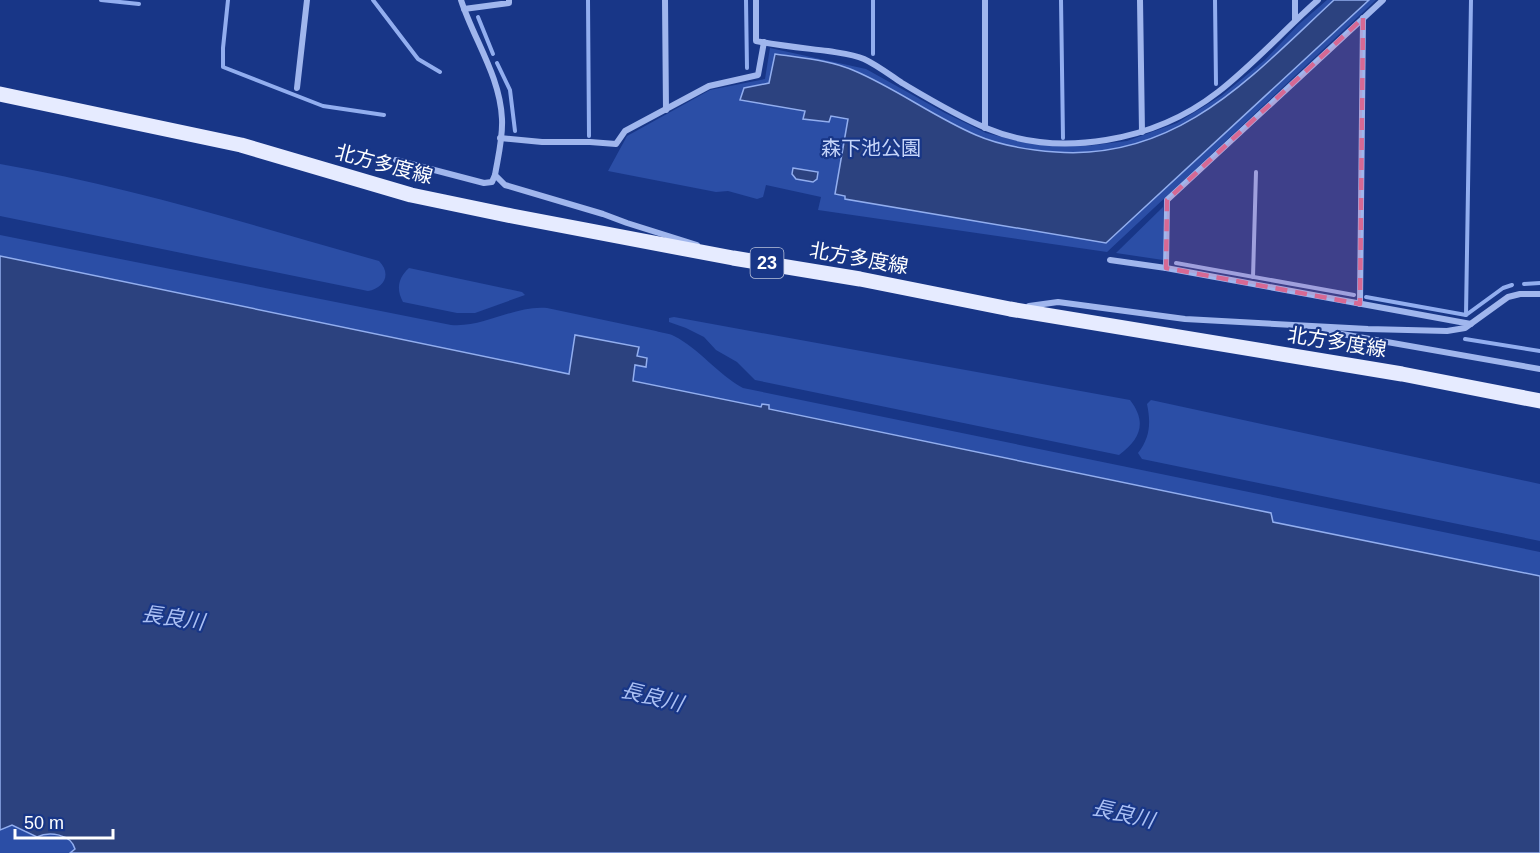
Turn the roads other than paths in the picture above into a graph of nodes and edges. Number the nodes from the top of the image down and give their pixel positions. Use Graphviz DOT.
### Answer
graph roads {
  1 [pos="307,0"];
  2 [pos="461,0"];
  3 [pos="510,0"];
  4 [pos="664,0"];
  5 [pos="756,0"];
  6 [pos="985,0"];
  7 [pos="1140,0"];
  8 [pos="1295,0"];
  9 [pos="1318,0"];
  10 [pos="1383,0"];
  11 [pos="464,9"];
  12 [pos="1363,18"];
  13 [pos="1295,20"];
  14 [pos="764,42"];
  15 [pos="297,88"];
  16 [pos="0,94"];
  17 [pos="666,110"];
  18 [pos="986,128"];
  19 [pos="1142,132"];
  20 [pos="500,138"];
  21 [pos="396,160"];
  22 [pos="495,175"];
  23 [pos="733,258"];
  24 [pos="1110,260"];
  25 [pos="1166,268"];
  26 [pos="1540,294"];
  27 [pos="1360,304"];
  28 [pos="1010,309"];
  29 [pos="1472,324"];
  30 [pos="1301,326"];
  31 [pos="1540,369"];
  32 [pos="1540,400"];
  1 -- 15 [label="street"];
  2 -- 11 [label="street"];
  3 -- 11 [label="street"];
  4 -- 17 [label="street"];
  5 -- 14 [label="street"];
  6 -- 18 [label="street"];
  7 -- 19 [label="street"];
  8 -- 13 [label="street"];
  9 -- 13 [label="street"];
  10 -- 12 [label="street"];
  11 -- 20 [label="street"];
  12 -- 25 [label="street"];
  12 -- 27 [label="street"];
  13 -- 19 [label="street"];
  14 -- 17 [label="street"];
  14 -- 18 [label="street"];
  16 -- 23 [label="main road, 北方多度線 / 23"];
  17 -- 20 [label="street"];
  18 -- 19 [label="street"];
  20 -- 22 [label="street"];
  21 -- 22 [label="street"];
  22 -- 23 [label="street"];
  23 -- 28 [label="main road, 北方多度線 / 23"];
  24 -- 25 [label="street"];
  25 -- 27 [label="street"];
  26 -- 29 [label="street"];
  27 -- 29 [label="street"];
  28 -- 30 [label="street"];
  28 -- 32 [label="main road, 北方多度線 / 23"];
  29 -- 30 [label="street"];
  30 -- 31 [label="street"];
}
